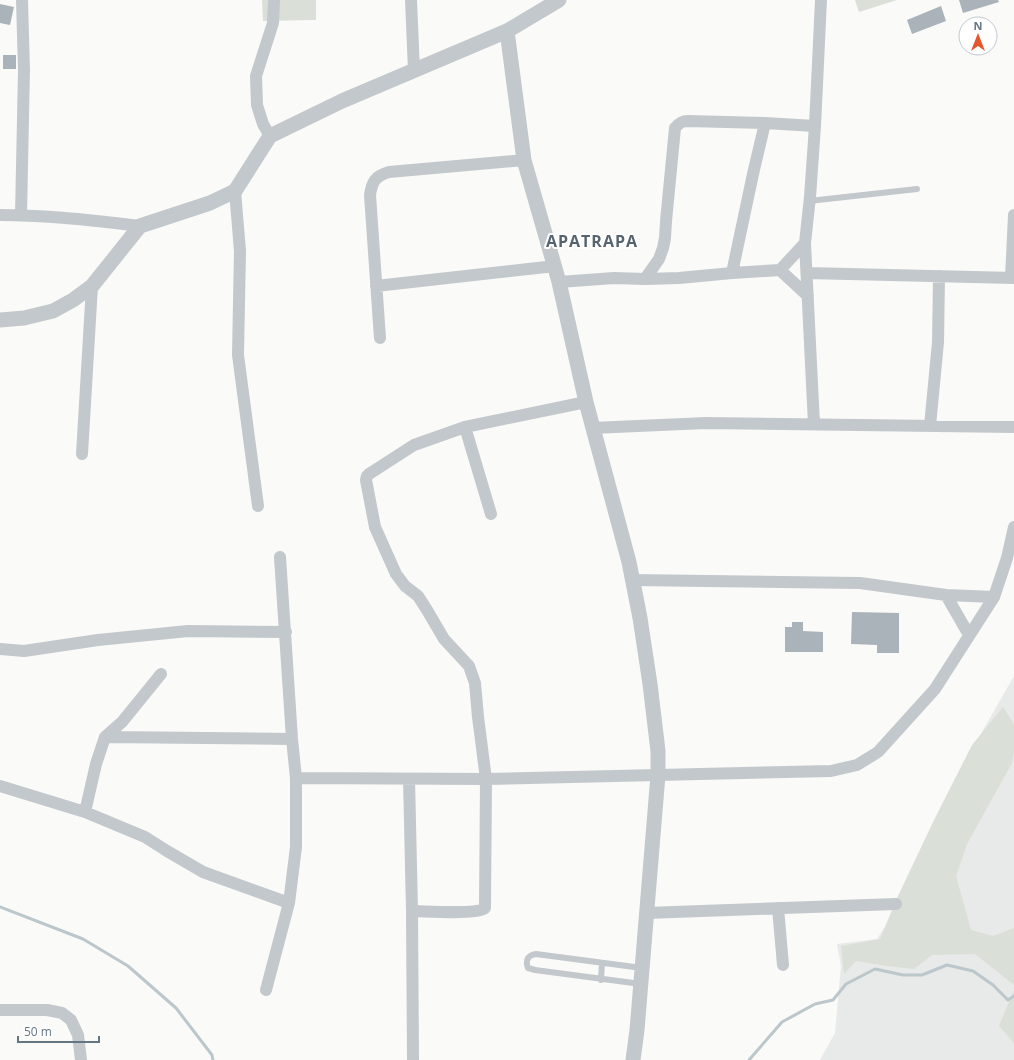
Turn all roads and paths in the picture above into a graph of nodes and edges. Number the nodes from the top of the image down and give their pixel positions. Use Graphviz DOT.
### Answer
graph roads {
  1 [pos="22,0"];
  2 [pos="274,0"];
  3 [pos="411,0"];
  4 [pos="559,0"];
  5 [pos="821,0"];
  6 [pos="507,31"];
  7 [pos="414,71"];
  8 [pos="765,123"];
  9 [pos="815,126"];
  10 [pos="270,136"];
  11 [pos="524,160"];
  12 [pos="917,189"];
  13 [pos="234,191"];
  14 [pos="809,201"];
  15 [pos="0,215"];
  16 [pos="21,215"];
  17 [pos="1014,215"];
  18 [pos="140,226"];
  19 [pos="805,243"];
  20 [pos="555,266"];
  21 [pos="780,270"];
  22 [pos="732,273"];
  23 [pos="807,273"];
  24 [pos="939,276"];
  25 [pos="1012,278"];
  26 [pos="645,279"];
  27 [pos="559,282"];
  28 [pos="92,286"];
  29 [pos="376,286"];
  30 [pos="808,296"];
  31 [pos="0,320"];
  32 [pos="380,338"];
  33 [pos="586,402"];
  34 [pos="814,424"];
  35 [pos="930,426"];
  36 [pos="465,427"];
  37 [pos="1014,427"];
  38 [pos="592,428"];
  39 [pos="82,454"];
  40 [pos="258,506"];
  41 [pos="491,514"];
  42 [pos="1014,527"];
  43 [pos="280,557"];
  44 [pos="632,580"];
  45 [pos="946,595"];
  46 [pos="994,597"];
  47 [pos="286,632"];
  48 [pos="969,635"];
  49 [pos="0,649"];
  50 [pos="161,674"];
  51 [pos="105,737"];
  52 [pos="292,739"];
  53 [pos="658,775"];
  54 [pos="296,778"];
  55 [pos="409,779"];
  56 [pos="486,779"];
  57 [pos="0,786"];
  58 [pos="85,812"];
  59 [pos="290,902"];
  60 [pos="896,904"];
  61 [pos="778,908"];
  62 [pos="412,911"];
  63 [pos="646,913"];
  64 [pos="602,963"];
  65 [pos="783,965"];
  66 [pos="642,968"];
  67 [pos="600,980"];
  68 [pos="641,984"];
  69 [pos="266,990"];
  70 [pos="0,1010"];
  71 [pos="81,1060"];
  72 [pos="413,1060"];
  73 [pos="633,1060"];
  1 -- 16 [label="street"];
  2 -- 10 [label="street"];
  3 -- 7 [label="street"];
  4 -- 6 [label="street"];
  5 -- 9 [label="street"];
  6 -- 7 [label="street"];
  6 -- 11 [label="street"];
  7 -- 10 [label="street"];
  8 -- 9 [label="street"];
  8 -- 22 [label="street"];
  8 -- 26 [label="street"];
  9 -- 14 [label="street"];
  10 -- 13 [label="street"];
  11 -- 20 [label="street"];
  11 -- 29 [label="street"];
  12 -- 14 [label="lane"];
  13 -- 18 [label="street"];
  13 -- 40 [label="street"];
  14 -- 19 [label="street"];
  15 -- 16 [label="street"];
  16 -- 18 [label="street"];
  17 -- 25 [label="street"];
  18 -- 28 [label="street"];
  19 -- 21 [label="street"];
  19 -- 23 [label="street"];
  20 -- 27 [label="street"];
  20 -- 29 [label="street"];
  21 -- 22 [label="street"];
  21 -- 30 [label="street"];
  22 -- 26 [label="street"];
  23 -- 24 [label="street"];
  23 -- 30 [label="street"];
  24 -- 25 [label="street"];
  24 -- 35 [label="street"];
  26 -- 27 [label="street"];
  27 -- 33 [label="street"];
  28 -- 31 [label="street"];
  28 -- 39 [label="street"];
  29 -- 32 [label="street"];
  30 -- 34 [label="street"];
  33 -- 36 [label="street"];
  33 -- 38 [label="street"];
  34 -- 35 [label="street"];
  34 -- 38 [label="street"];
  35 -- 37 [label="street"];
  36 -- 41 [label="street"];
  36 -- 56 [label="street"];
  38 -- 44 [label="street"];
  42 -- 46 [label="street"];
  43 -- 47 [label="street"];
  44 -- 45 [label="street"];
  44 -- 53 [label="street"];
  45 -- 46 [label="street"];
  45 -- 48 [label="street"];
  46 -- 48 [label="street"];
  47 -- 49 [label="street"];
  47 -- 52 [label="street"];
  48 -- 53 [label="street"];
  50 -- 51 [label="street"];
  51 -- 52 [label="street"];
  51 -- 58 [label="street"];
  52 -- 54 [label="street"];
  53 -- 56 [label="street"];
  53 -- 63 [label="street"];
  54 -- 55 [label="street"];
  54 -- 59 [label="street"];
  55 -- 56 [label="street"];
  55 -- 62 [label="street"];
  56 -- 62 [label="street"];
  57 -- 58 [label="street"];
  58 -- 59 [label="street"];
  59 -- 69 [label="street"];
  60 -- 61 [label="street"];
  61 -- 63 [label="street"];
  61 -- 65 [label="street"];
  62 -- 72 [label="street"];
  63 -- 66 [label="street"];
  64 -- 66 [label="lane"];
  64 -- 67 [label="lane"];
  64 -- 67 [label="lane"];
  66 -- 68 [label="street"];
  67 -- 68 [label="lane"];
  68 -- 73 [label="street"];
  70 -- 71 [label="street"];
}
